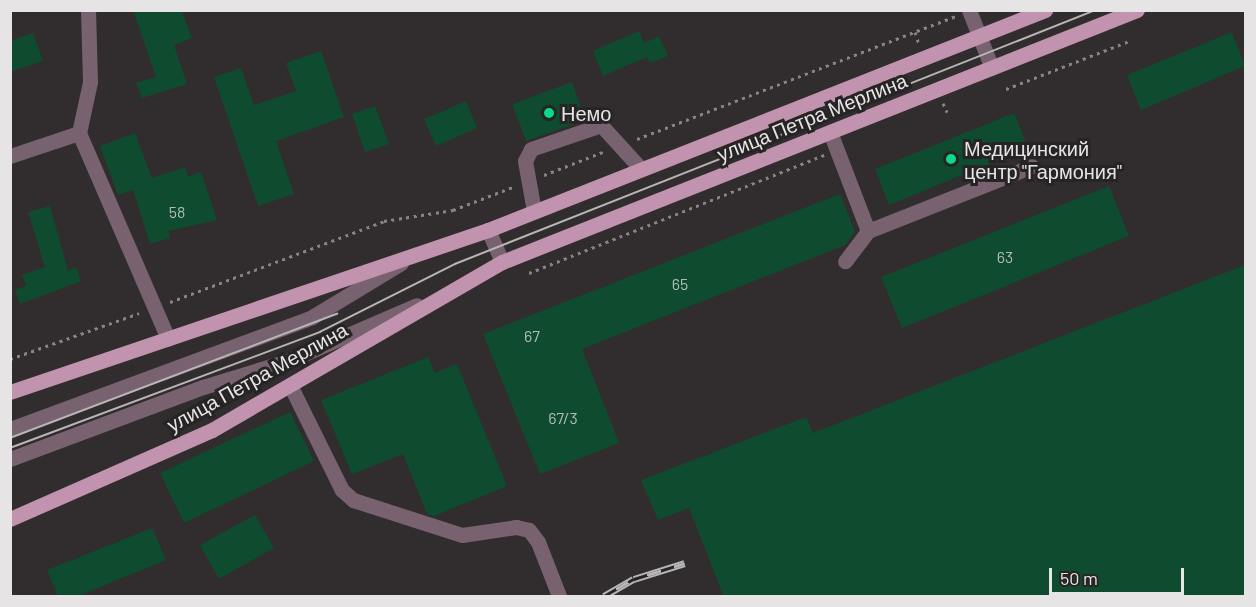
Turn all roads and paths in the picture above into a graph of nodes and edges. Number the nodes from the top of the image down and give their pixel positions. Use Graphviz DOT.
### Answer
graph roads {
  1 [pos="88,10"];
  2 [pos="1045,10"];
  3 [pos="1137,10"];
  4 [pos="964,13"];
  5 [pos="979,37"];
  6 [pos="1129,41"];
  7 [pos="992,68"];
  8 [pos="1006,89"];
  9 [pos="830,132"];
  10 [pos="79,133"];
  11 [pos="620,145"];
  12 [pos="10,156"];
  13 [pos="840,156"];
  14 [pos="1032,166"];
  15 [pos="641,169"];
  16 [pos="529,181"];
  17 [pos="534,212"];
  18 [pos="488,230"];
  19 [pos="868,231"];
  20 [pos="417,254"];
  21 [pos="845,261"];
  22 [pos="502,262"];
  23 [pos="529,273"];
  24 [pos="452,290"];
  25 [pos="154,308"];
  26 [pos="168,339"];
  27 [pos="10,359"];
  28 [pos="290,385"];
  29 [pos="10,392"];
  30 [pos="10,429"];
  31 [pos="10,459"];
  32 [pos="10,519"];
  33 [pos="559,597"];
  1 -- 10 [label="street"];
  2 -- 5 [label="main road, улица Петра Мерлина"];
  3 -- 7 [label="main road, улица Петра Мерлина"];
  4 -- 5 [label="street"];
  4 -- 11 [label="path"];
  5 -- 7 [label="street"];
  5 -- 15 [label="main road, улица Петра Мерлина"];
  6 -- 8 [label="path"];
  7 -- 9 [label="main road, улица Петра Мерлина"];
  9 -- 13 [label="street"];
  9 -- 22 [label="main road, улица Петра Мерлина"];
  10 -- 12 [label="street"];
  10 -- 25 [label="street"];
  11 -- 15 [label="street"];
  11 -- 16 [label="path"];
  11 -- 16 [label="street"];
  13 -- 19 [label="street"];
  13 -- 23 [label="path"];
  14 -- 19 [label="street"];
  15 -- 17 [label="main road, улица Петра Мерлина"];
  16 -- 17 [label="street"];
  16 -- 25 [label="path"];
  17 -- 18 [label="main road, улица Петра Мерлина"];
  18 -- 20 [label="main road, улица Петра Мерлина"];
  18 -- 22 [label="street"];
  19 -- 21 [label="street"];
  20 -- 26 [label="main road, улица Петра Мерлина"];
  20 -- 30 [label="street, улица Петра Мерлина"];
  22 -- 24 [label="main road, улица Петра Мерлина"];
  24 -- 28 [label="main road, улица Петра Мерлина"];
  24 -- 31 [label="street, улица Петра Мерлина"];
  25 -- 26 [label="street"];
  25 -- 27 [label="path"];
  26 -- 29 [label="main road, улица Петра Мерлина"];
  28 -- 32 [label="main road, улица Петра Мерлина"];
  28 -- 33 [label="street"];
}
